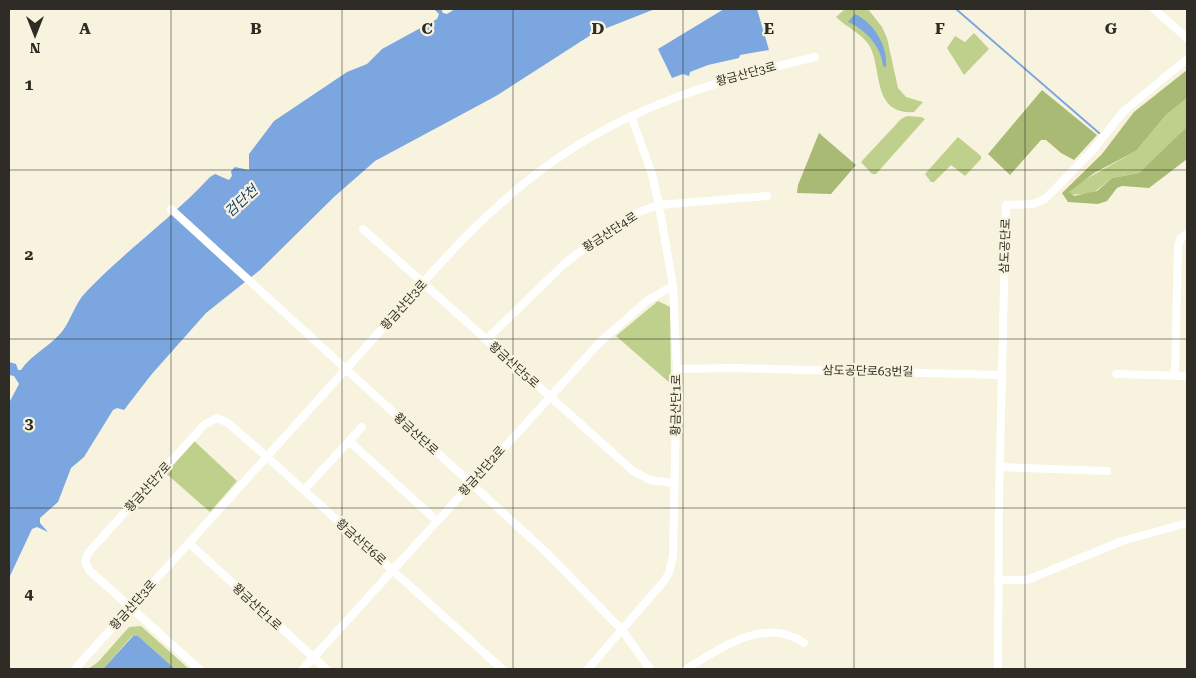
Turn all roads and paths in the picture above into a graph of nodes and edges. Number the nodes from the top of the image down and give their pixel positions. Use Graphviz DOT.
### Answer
graph roads {
  1 [pos="1154,9"];
  2 [pos="1187,38"];
  3 [pos="815,57"];
  4 [pos="1187,59"];
  5 [pos="631,116"];
  6 [pos="767,196"];
  7 [pos="659,205"];
  8 [pos="171,209"];
  9 [pos="363,229"];
  10 [pos="1187,234"];
  11 [pos="424,283"];
  12 [pos="673,286"];
  13 [pos="486,340"];
  14 [pos="346,369"];
  15 [pos="677,369"];
  16 [pos="1116,374"];
  17 [pos="1002,375"];
  18 [pos="1175,376"];
  19 [pos="1187,376"];
  20 [pos="549,397"];
  21 [pos="217,418"];
  22 [pos="362,427"];
  23 [pos="349,441"];
  24 [pos="267,456"];
  25 [pos="999,466"];
  26 [pos="1108,471"];
  27 [pos="674,483"];
  28 [pos="470,484"];
  29 [pos="304,490"];
  30 [pos="437,521"];
  31 [pos="1187,522"];
  32 [pos="190,544"];
  33 [pos="393,571"];
  34 [pos="998,580"];
  35 [pos="130,608"];
  36 [pos="622,630"];
  37 [pos="804,643"];
  38 [pos="313,658"];
  39 [pos="75,669"];
  40 [pos="199,669"];
  41 [pos="303,669"];
  42 [pos="326,669"];
  43 [pos="502,669"];
  44 [pos="588,669"];
  45 [pos="650,669"];
  46 [pos="686,669"];
  47 [pos="998,669"];
  1 -- 2 [label="street"];
  3 -- 5 [label="street, 황금산단3로"];
  4 -- 17 [label="street, 삼도공단로"];
  5 -- 7 [label="street, 황금산단1로"];
  5 -- 11 [label="street, 황금산단3로"];
  6 -- 7 [label="street, 황금산단4로"];
  7 -- 12 [label="street, 황금산단1로"];
  7 -- 13 [label="street, 황금산단4로"];
  8 -- 14 [label="street, 황금산단로"];
  9 -- 11 [label="street, 황금산단5로"];
  10 -- 18 [label="street"];
  11 -- 13 [label="street, 황금산단5로"];
  11 -- 14 [label="street, 황금산단3로"];
  12 -- 15 [label="street, 황금산단1로"];
  12 -- 20 [label="street, 황금산단2로"];
  13 -- 20 [label="street, 황금산단5로"];
  14 -- 24 [label="street, 황금산단3로"];
  14 -- 28 [label="street, 황금산단로"];
  15 -- 17 [label="street, 삼도공단로63번길"];
  15 -- 27 [label="street, 황금산단1로"];
  16 -- 18 [label="street"];
  17 -- 25 [label="street, 삼도공단로"];
  18 -- 19 [label="street"];
  20 -- 27 [label="street, 황금산단5로"];
  20 -- 28 [label="street, 황금산단2로"];
  21 -- 24 [label="street, 황금산단6로"];
  21 -- 35 [label="street, 황금산단7로"];
  22 -- 23 [label="street"];
  23 -- 29 [label="street"];
  23 -- 30 [label="street"];
  24 -- 29 [label="street, 황금산단6로"];
  24 -- 32 [label="street, 황금산단3로"];
  25 -- 26 [label="street"];
  25 -- 34 [label="street, 삼도공단로"];
  27 -- 36 [label="street, 황금산단1로"];
  28 -- 30 [label="street, 황금산단2로"];
  28 -- 36 [label="street, 황금산단로"];
  29 -- 33 [label="street, 황금산단6로"];
  30 -- 33 [label="street, 황금산단2로"];
  31 -- 34 [label="street"];
  32 -- 35 [label="street, 황금산단3로"];
  32 -- 38 [label="street, 황금산단1로"];
  33 -- 38 [label="street, 황금산단2로"];
  33 -- 43 [label="street, 황금산단6로"];
  34 -- 47 [label="street, 삼도공단로"];
  35 -- 39 [label="street, 황금산단3로"];
  35 -- 40 [label="street"];
  36 -- 44 [label="street, 황금산단1로"];
  36 -- 45 [label="street, 황금산단로"];
  37 -- 46 [label="street"];
  38 -- 41 [label="street, 황금산단2로"];
  38 -- 42 [label="street, 황금산단1로"];
}
